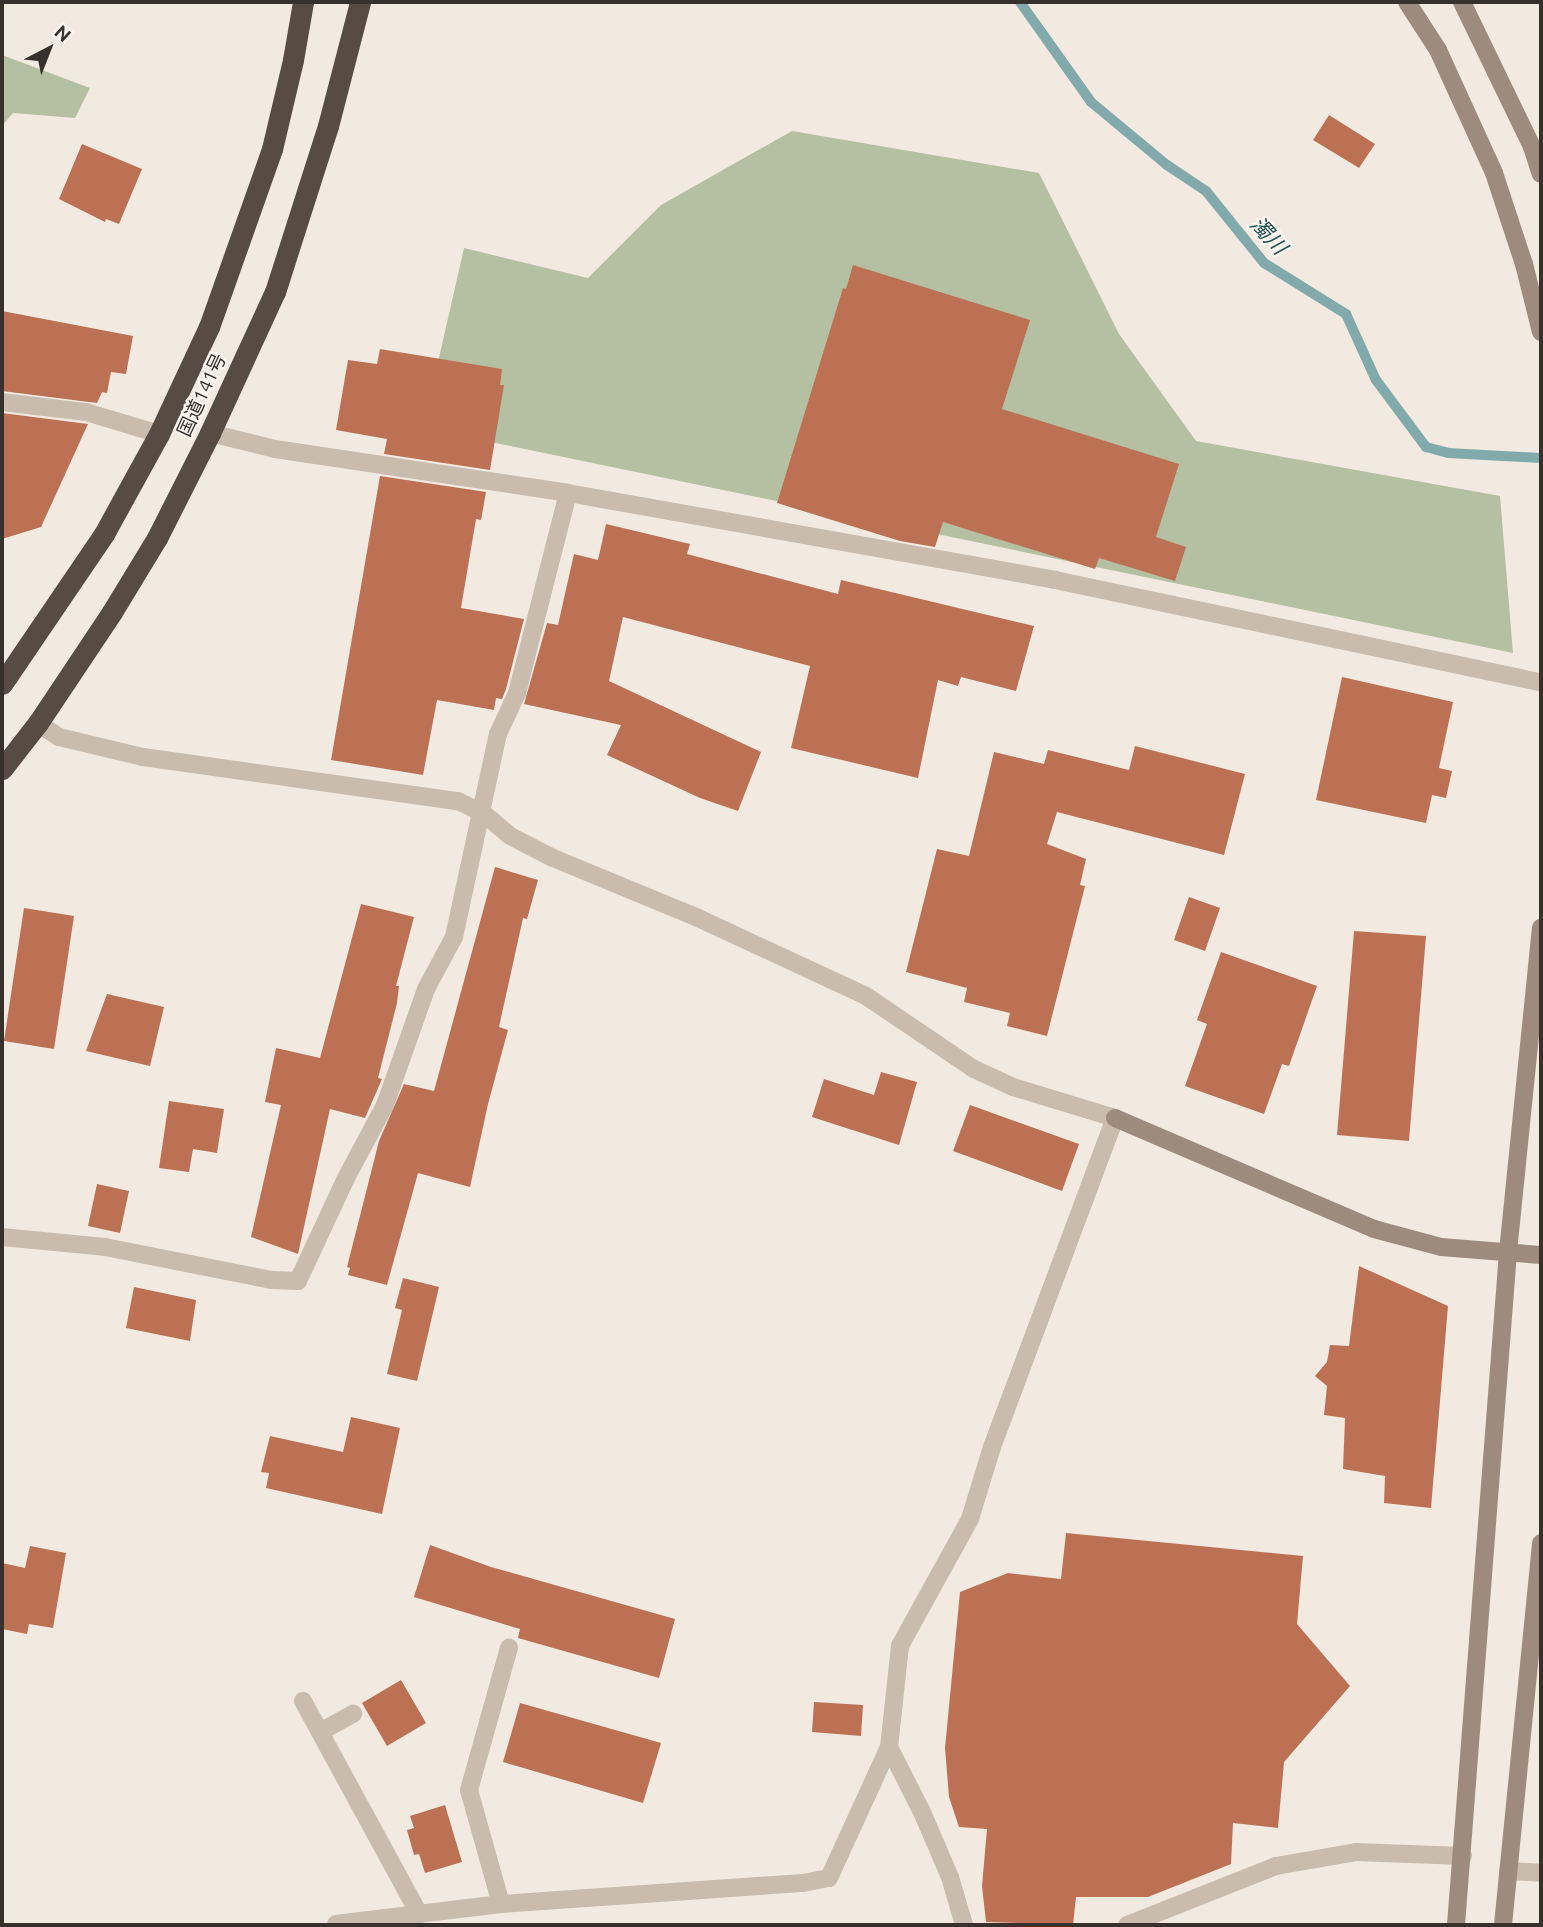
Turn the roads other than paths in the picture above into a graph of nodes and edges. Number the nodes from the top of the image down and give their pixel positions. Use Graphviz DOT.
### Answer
graph roads {
  1 [pos="303,2"];
  2 [pos="360,2"];
  3 [pos="1407,2"];
  4 [pos="1462,2"];
  5 [pos="1541,174"];
  6 [pos="1541,332"];
  7 [pos="2,402"];
  8 [pos="210,433"];
  9 [pos="159,434"];
  10 [pos="568,493"];
  11 [pos="1541,682"];
  12 [pos="2,684"];
  13 [pos="38,723"];
  14 [pos="2,769"];
  15 [pos="483,813"];
  16 [pos="1541,929"];
  17 [pos="1115,1118"];
  18 [pos="2,1237"];
  19 [pos="1508,1252"];
  20 [pos="1541,1255"];
  21 [pos="1541,1543"];
  22 [pos="509,1648"];
  23 [pos="303,1701"];
  24 [pos="353,1714"];
  25 [pos="320,1732"];
  26 [pos="889,1748"];
  27 [pos="1463,1856"];
  28 [pos="1508,1871"];
  29 [pos="1541,1872"];
  30 [pos="501,1904"];
  31 [pos="419,1914"];
  32 [pos="336,1924"];
  33 [pos="964,1925"];
  34 [pos="1126,1925"];
  35 [pos="1456,1925"];
  36 [pos="1503,1925"];
  1 -- 9 [label="highway, 国道141号"];
  2 -- 8 [label="highway, 国道141号"];
  3 -- 6 [label="street"];
  4 -- 5 [label="street"];
  7 -- 9 [label="street"];
  8 -- 10 [label="street"];
  8 -- 13 [label="highway, 国道141号"];
  9 -- 12 [label="highway, 国道141号"];
  10 -- 11 [label="street"];
  10 -- 15 [label="street"];
  13 -- 14 [label="highway, 国道141号"];
  13 -- 15 [label="street"];
  15 -- 17 [label="street"];
  15 -- 18 [label="street"];
  16 -- 19 [label="street"];
  17 -- 19 [label="street"];
  17 -- 26 [label="street"];
  19 -- 20 [label="street"];
  19 -- 27 [label="street"];
  21 -- 28 [label="street"];
  22 -- 30 [label="street"];
  23 -- 25 [label="street"];
  24 -- 25 [label="street"];
  25 -- 31 [label="street"];
  26 -- 30 [label="street"];
  26 -- 33 [label="street"];
  27 -- 34 [label="street"];
  27 -- 35 [label="street"];
  28 -- 29 [label="street"];
  28 -- 36 [label="street"];
  30 -- 31 [label="street"];
  31 -- 32 [label="street"];
}
